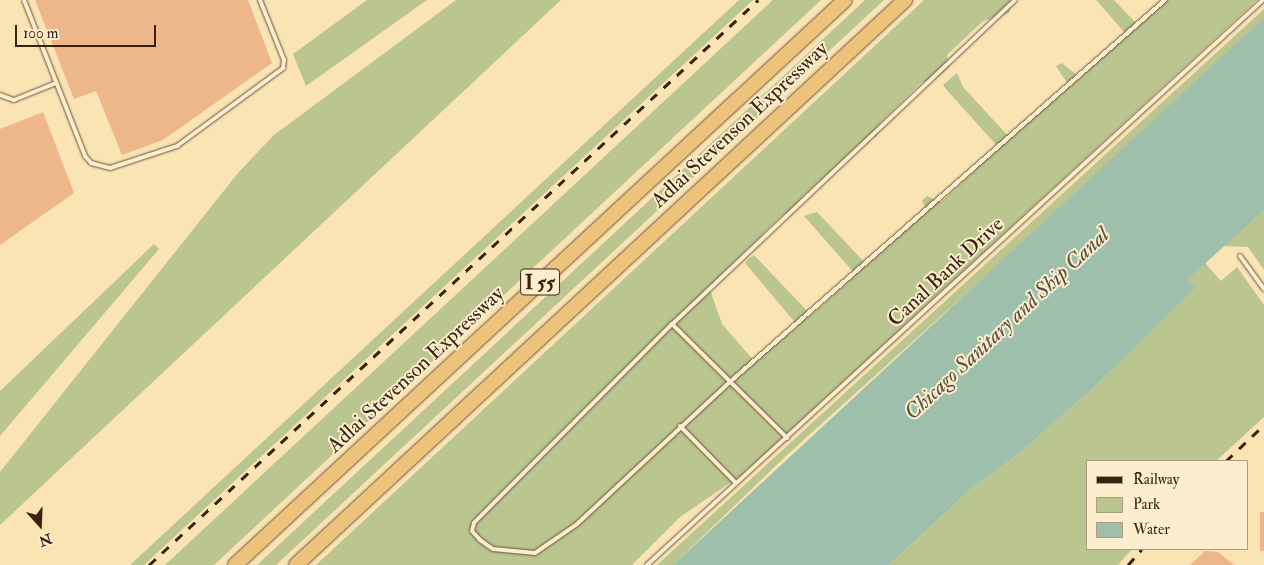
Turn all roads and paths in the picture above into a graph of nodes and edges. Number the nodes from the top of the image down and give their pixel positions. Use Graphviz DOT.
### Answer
graph roads {
  1 [pos="24,0"];
  2 [pos="260,0"];
  3 [pos="845,0"];
  4 [pos="905,0"];
  5 [pos="1015,0"];
  6 [pos="1165,0"];
  7 [pos="1263,0"];
  8 [pos="56,84"];
  9 [pos="0,95"];
  10 [pos="1240,256"];
  11 [pos="1264,289"];
  12 [pos="672,324"];
  13 [pos="731,381"];
  14 [pos="680,426"];
  15 [pos="786,438"];
  16 [pos="736,483"];
  17 [pos="235,565"];
  18 [pos="296,565"];
  19 [pos="646,565"];
  1 -- 8 [label="lane"];
  2 -- 8 [label="lane"];
  3 -- 17 [label="highway, Adlai Stevenson Expressway / I 55"];
  4 -- 18 [label="highway, Adlai Stevenson Expressway / I 55"];
  5 -- 12 [label="lane"];
  6 -- 13 [label="lane"];
  7 -- 15 [label="lane, Canal Bank Drive"];
  8 -- 9 [label="lane"];
  10 -- 11 [label="lane"];
  12 -- 13 [label="lane"];
  12 -- 14 [label="lane"];
  13 -- 14 [label="lane"];
  13 -- 15 [label="lane"];
  14 -- 16 [label="lane"];
  15 -- 16 [label="lane, Canal Bank Drive"];
  16 -- 19 [label="lane, Canal Bank Drive"];
}
